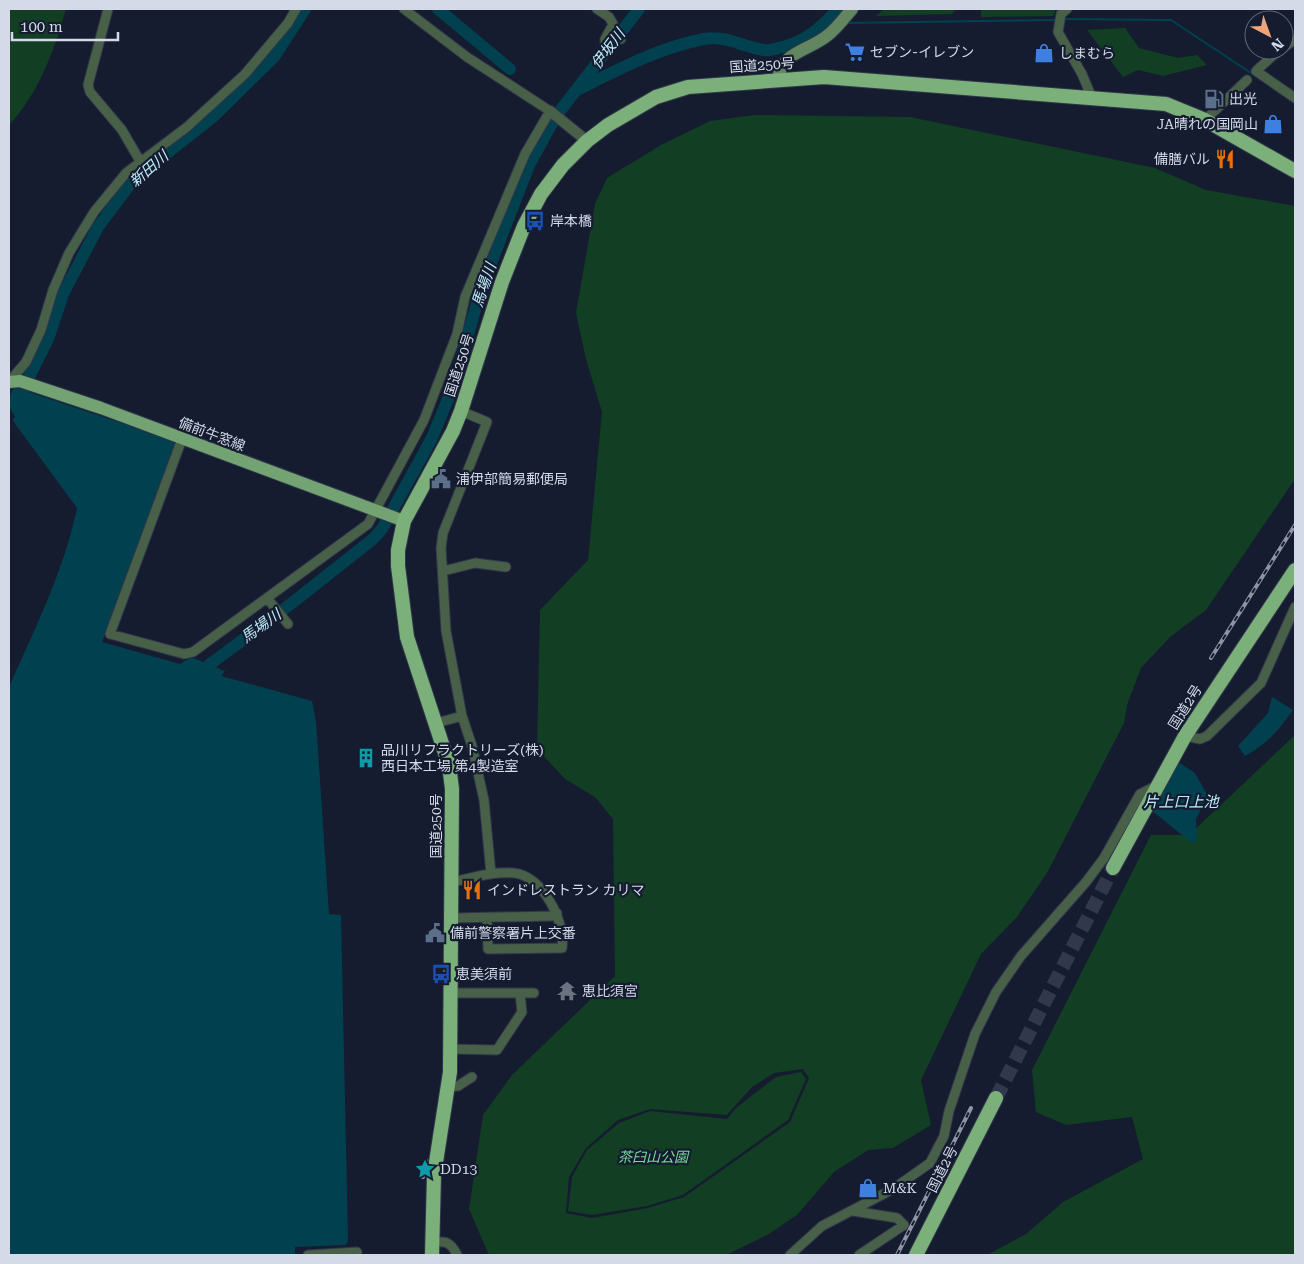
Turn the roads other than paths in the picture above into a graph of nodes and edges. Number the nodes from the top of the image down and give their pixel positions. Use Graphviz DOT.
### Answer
graph roads {
  1 [pos="108,9"];
  2 [pos="296,9"];
  3 [pos="404,9"];
  4 [pos="597,9"];
  5 [pos="1067,9"];
  6 [pos="844,18"];
  7 [pos="606,43"];
  8 [pos="1268,60"];
  9 [pos="778,79"];
  10 [pos="1247,80"];
  11 [pos="1092,98"];
  12 [pos="1295,98"];
  13 [pos="552,112"];
  14 [pos="1205,120"];
  15 [pos="587,141"];
  16 [pos="140,161"];
  17 [pos="1295,171"];
  18 [pos="11,382"];
  19 [pos="461,412"];
  20 [pos="182,439"];
  21 [pos="377,511"];
  22 [pos="402,520"];
  23 [pos="506,567"];
  24 [pos="1295,570"];
  25 [pos="443,571"];
  26 [pos="268,599"];
  27 [pos="1295,607"];
  28 [pos="288,624"];
  29 [pos="462,716"];
  30 [pos="436,723"];
  31 [pos="1185,736"];
  32 [pos="1156,786"];
  33 [pos="1113,868"];
  34 [pos="491,874"];
  35 [pos="452,882"];
  36 [pos="557,913"];
  37 [pos="452,918"];
  38 [pos="487,918"];
  39 [pos="452,993"];
  40 [pos="534,993"];
  41 [pos="520,994"];
  42 [pos="450,1048"];
  43 [pos="472,1078"];
  44 [pos="448,1087"];
  45 [pos="996,1098"];
  46 [pos="853,1211"];
  47 [pos="432,1249"];
  48 [pos="357,1252"];
  49 [pos="308,1255"];
  50 [pos="456,1255"];
  51 [pos="790,1255"];
  52 [pos="859,1255"];
  53 [pos="916,1255"];
  1 -- 16 [label="street"];
  2 -- 16 [label="street"];
  3 -- 13 [label="street"];
  4 -- 7 [label="street"];
  5 -- 11 [label="street"];
  6 -- 9 [label="main road"];
  8 -- 12 [label="street"];
  9 -- 11 [label="highway, 国道250号"];
  9 -- 15 [label="highway, 国道250号"];
  10 -- 14 [label="street"];
  11 -- 14 [label="highway, 国道250号"];
  13 -- 15 [label="street"];
  13 -- 21 [label="street"];
  14 -- 17 [label="highway, 国道250号"];
  15 -- 19 [label="highway, 国道250号"];
  16 -- 18 [label="street"];
  18 -- 20 [label="main road, 備前牛窓線"];
  19 -- 22 [label="highway, 国道250号"];
  19 -- 25 [label="street"];
  20 -- 21 [label="main road, 備前牛窓線"];
  20 -- 26 [label="street"];
  21 -- 22 [label="main road, 備前牛窓線"];
  21 -- 26 [label="street"];
  22 -- 30 [label="highway, 国道250号"];
  23 -- 25 [label="street"];
  24 -- 31 [label="highway, 国道2号"];
  25 -- 29 [label="street"];
  26 -- 28 [label="street"];
  27 -- 31 [label="street"];
  29 -- 30 [label="street"];
  29 -- 34 [label="street"];
  30 -- 35 [label="highway, 国道250号"];
  31 -- 32 [label="highway, 国道2号"];
  32 -- 33 [label="highway, 国道2号"];
  32 -- 46 [label="street"];
  34 -- 35 [label="street"];
  34 -- 36 [label="street"];
  35 -- 37 [label="highway, 国道250号"];
  36 -- 38 [label="street"];
  36 -- 38 [label="street"];
  37 -- 38 [label="street"];
  37 -- 39 [label="highway, 国道250号"];
  39 -- 41 [label="street"];
  39 -- 42 [label="highway, 国道250号"];
  40 -- 41 [label="street"];
  41 -- 42 [label="street"];
  42 -- 44 [label="highway, 国道250号"];
  43 -- 44 [label="street"];
  44 -- 47 [label="highway, 国道250号"];
  45 -- 53 [label="highway, 国道2号"];
  46 -- 51 [label="street"];
  46 -- 52 [label="street"];
  47 -- 50 [label="street"];
  48 -- 49 [label="street"];
}
